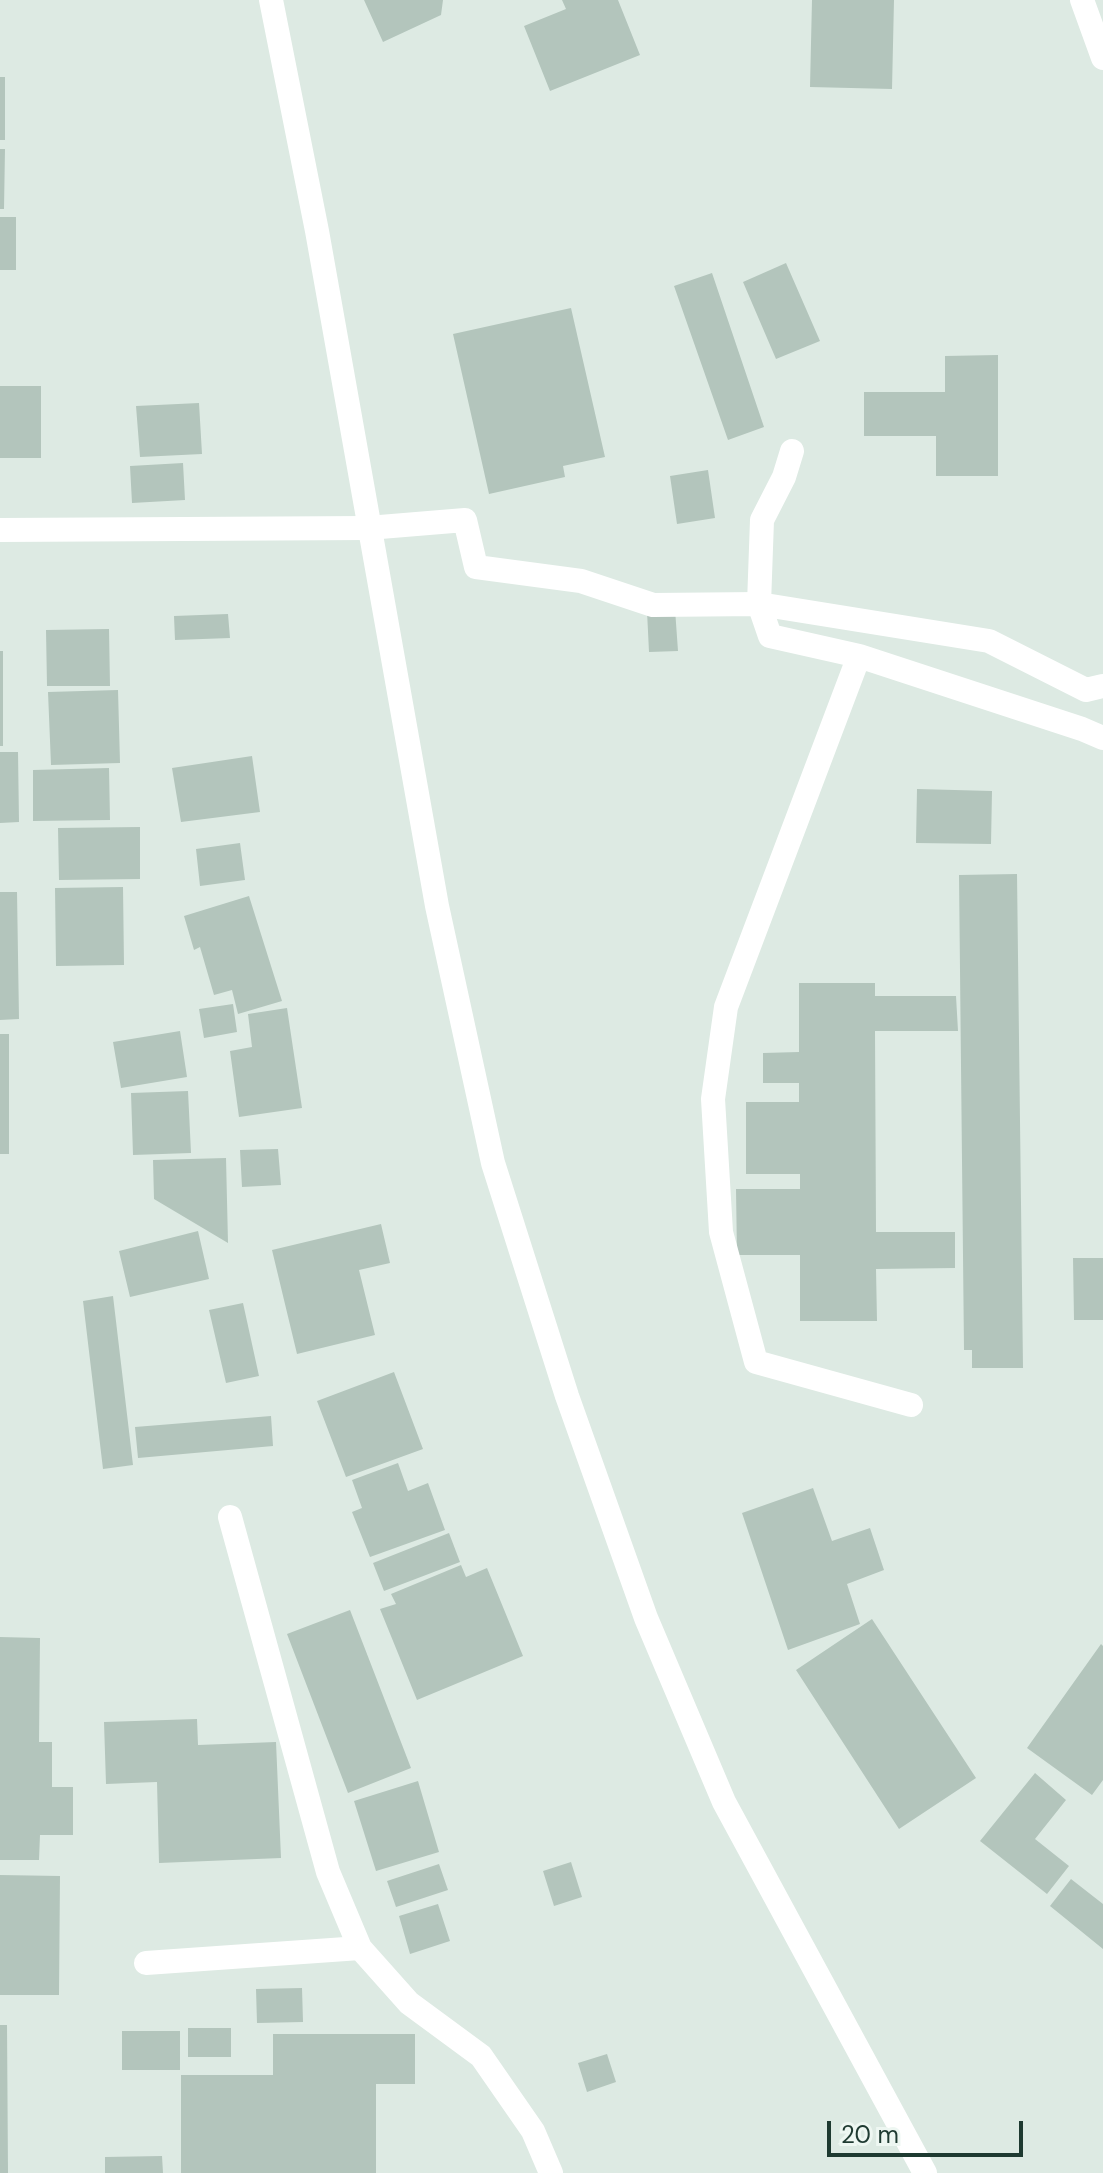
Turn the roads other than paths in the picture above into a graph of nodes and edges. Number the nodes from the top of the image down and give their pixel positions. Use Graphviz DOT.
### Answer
graph roads {
  1 [pos="271,0"];
  2 [pos="1082,0"];
  3 [pos="1103,58"];
  4 [pos="792,451"];
  5 [pos="368,528"];
  6 [pos="0,530"];
  7 [pos="759,604"];
  8 [pos="859,656"];
  9 [pos="1103,686"];
  10 [pos="1103,738"];
  11 [pos="911,1405"];
  12 [pos="230,1517"];
  13 [pos="360,1948"];
  14 [pos="146,1963"];
  15 [pos="551,2173"];
  16 [pos="925,2173"];
  1 -- 5 [label="street"];
  2 -- 3 [label="street"];
  4 -- 7 [label="street"];
  5 -- 6 [label="street"];
  5 -- 7 [label="street"];
  5 -- 16 [label="street"];
  7 -- 8 [label="street"];
  7 -- 9 [label="street"];
  8 -- 10 [label="street"];
  8 -- 11 [label="street"];
  12 -- 13 [label="street"];
  13 -- 14 [label="street"];
  13 -- 15 [label="street"];
}
